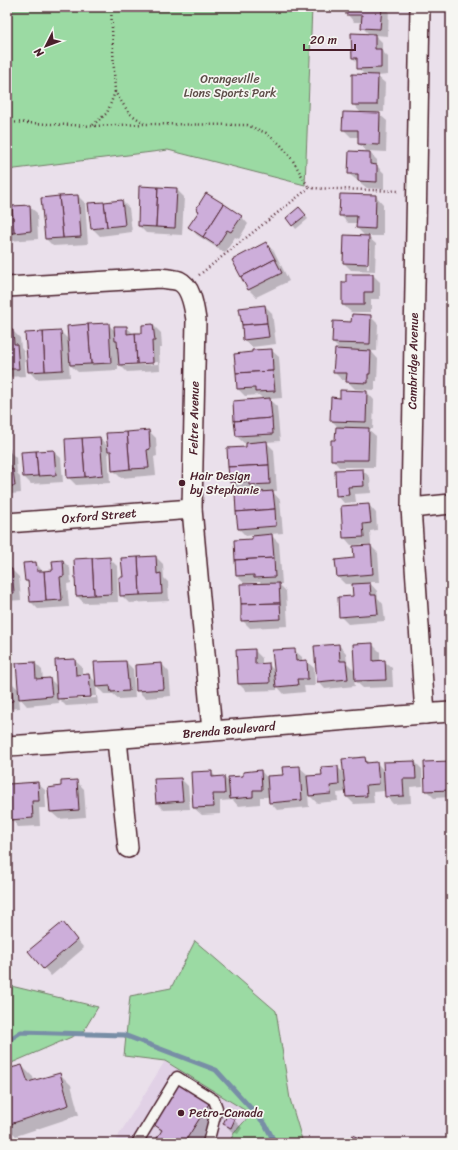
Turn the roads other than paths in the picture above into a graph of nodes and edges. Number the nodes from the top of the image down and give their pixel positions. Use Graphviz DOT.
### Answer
graph roads {
  1 [pos="420,7"];
  2 [pos="7,287"];
  3 [pos="451,504"];
  4 [pos="411,508"];
  5 [pos="192,509"];
  6 [pos="7,523"];
  7 [pos="451,712"];
  8 [pos="425,714"];
  9 [pos="212,731"];
  10 [pos="117,740"];
  11 [pos="7,746"];
  12 [pos="128,848"];
  13 [pos="137,1143"];
  14 [pos="208,1143"];
  1 -- 4 [label="street, Cambridge Avenue"];
  2 -- 5 [label="street, Feltre Avenue"];
  3 -- 4 [label="street"];
  4 -- 8 [label="street, Cambridge Avenue"];
  5 -- 6 [label="street, Oxford Street"];
  5 -- 9 [label="street, Feltre Avenue"];
  7 -- 8 [label="street, Brenda Boulevard"];
  8 -- 9 [label="street, Brenda Boulevard"];
  9 -- 10 [label="street, Brenda Boulevard"];
  10 -- 11 [label="street, Brenda Boulevard"];
  10 -- 12 [label="street"];
  13 -- 14 [label="lane"];
}
